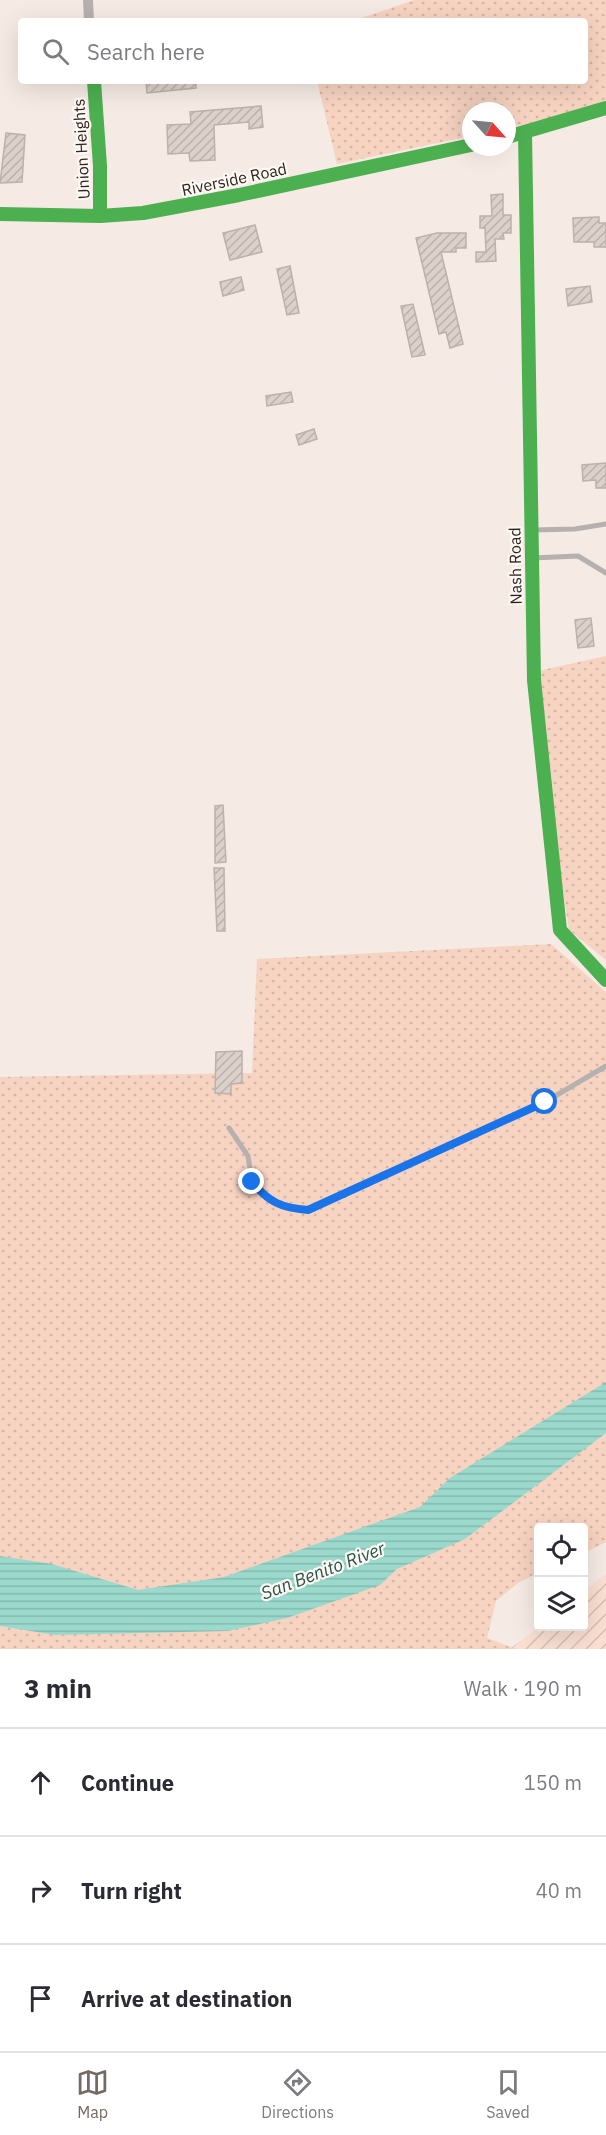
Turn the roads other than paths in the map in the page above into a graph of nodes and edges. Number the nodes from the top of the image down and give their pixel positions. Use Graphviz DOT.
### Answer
graph roads {
  1 [pos="88,0"];
  2 [pos="89,18"];
  3 [pos="94,84"];
  4 [pos="606,108"];
  5 [pos="525,133"];
  6 [pos="516,135"];
  7 [pos="462,146"];
  8 [pos="0,214"];
  9 [pos="100,216"];
  10 [pos="606,524"];
  11 [pos="531,530"];
  12 [pos="532,558"];
  13 [pos="606,573"];
  14 [pos="606,980"];
  15 [pos="606,1066"];
  16 [pos="229,1128"];
  1 -- 2 [label="street"];
  3 -- 9 [label="street, Union Heights"];
  4 -- 5 [label="street"];
  5 -- 6 [label="street"];
  5 -- 11 [label="street, Nash Road"];
  7 -- 9 [label="street, Riverside Road"];
  8 -- 9 [label="street, Riverside Road"];
  10 -- 11 [label="lane"];
  11 -- 12 [label="street, Nash Road"];
  12 -- 13 [label="lane"];
  12 -- 14 [label="street, Nash Road"];
  15 -- 16 [label="lane"];
}
